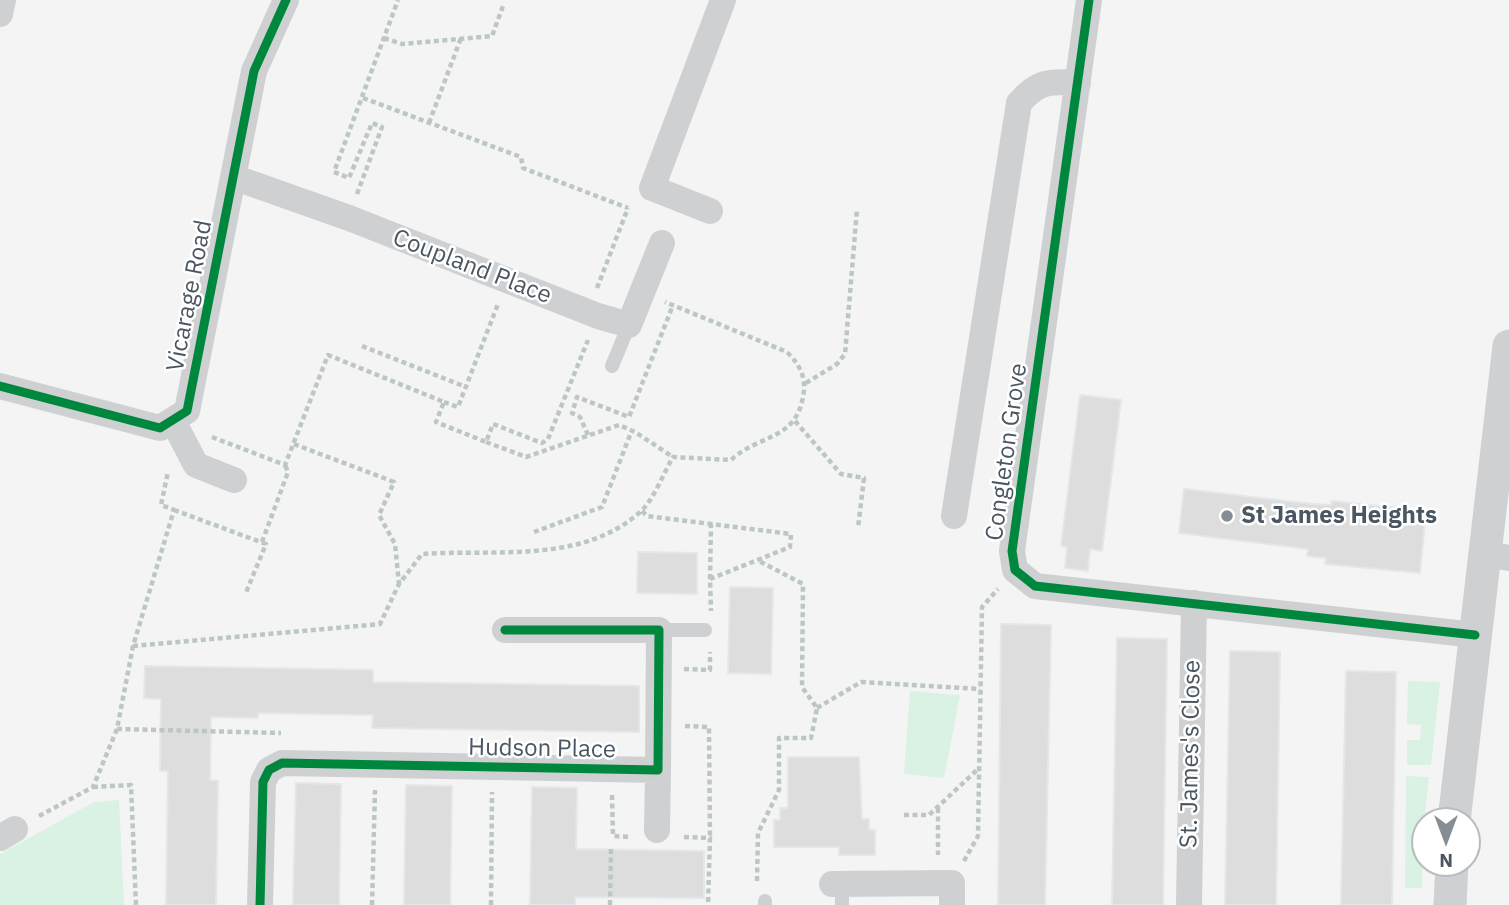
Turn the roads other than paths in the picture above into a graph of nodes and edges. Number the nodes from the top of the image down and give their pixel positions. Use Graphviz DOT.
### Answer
graph roads {
  1 [pos="3,0"];
  2 [pos="286,0"];
  3 [pos="723,0"];
  4 [pos="1090,0"];
  5 [pos="0,13"];
  6 [pos="1078,83"];
  7 [pos="233,177"];
  8 [pos="710,211"];
  9 [pos="662,243"];
  10 [pos="629,325"];
  11 [pos="1509,346"];
  12 [pos="612,366"];
  13 [pos="0,386"];
  14 [pos="181,436"];
  15 [pos="234,480"];
  16 [pos="954,516"];
  17 [pos="1497,556"];
  18 [pos="1194,603"];
  19 [pos="505,630"];
  20 [pos="659,630"];
  21 [pos="705,630"];
  22 [pos="1475,635"];
  23 [pos="658,770"];
  24 [pos="1456,807"];
  25 [pos="657,830"];
  26 [pos="1451,877"];
  27 [pos="947,884"];
  28 [pos="838,891"];
  29 [pos="260,905"];
  30 [pos="1189,905"];
  31 [pos="1450,905"];
  1 -- 5 [label="street"];
  2 -- 7 [label="street, Vicarage Road"];
  3 -- 8 [label="street"];
  4 -- 6 [label="street, Congleton Grove"];
  6 -- 16 [label="street, Congleton Grove"];
  6 -- 18 [label="street, Congleton Grove"];
  7 -- 10 [label="street, Coupland Place"];
  7 -- 14 [label="street, Vicarage Road"];
  9 -- 10 [label="street"];
  10 -- 12 [label="lane"];
  11 -- 17 [label="street"];
  13 -- 14 [label="street"];
  14 -- 15 [label="street"];
  17 -- 22 [label="street"];
  18 -- 22 [label="street, Congleton Grove"];
  18 -- 30 [label="street, St. James's Close"];
  19 -- 20 [label="street"];
  20 -- 21 [label="lane"];
  20 -- 23 [label="street"];
  22 -- 24 [label="street"];
  23 -- 25 [label="street"];
  23 -- 29 [label="street, Hudson Place"];
  26 -- 31 [label="street"];
  27 -- 28 [label="street"];
}
